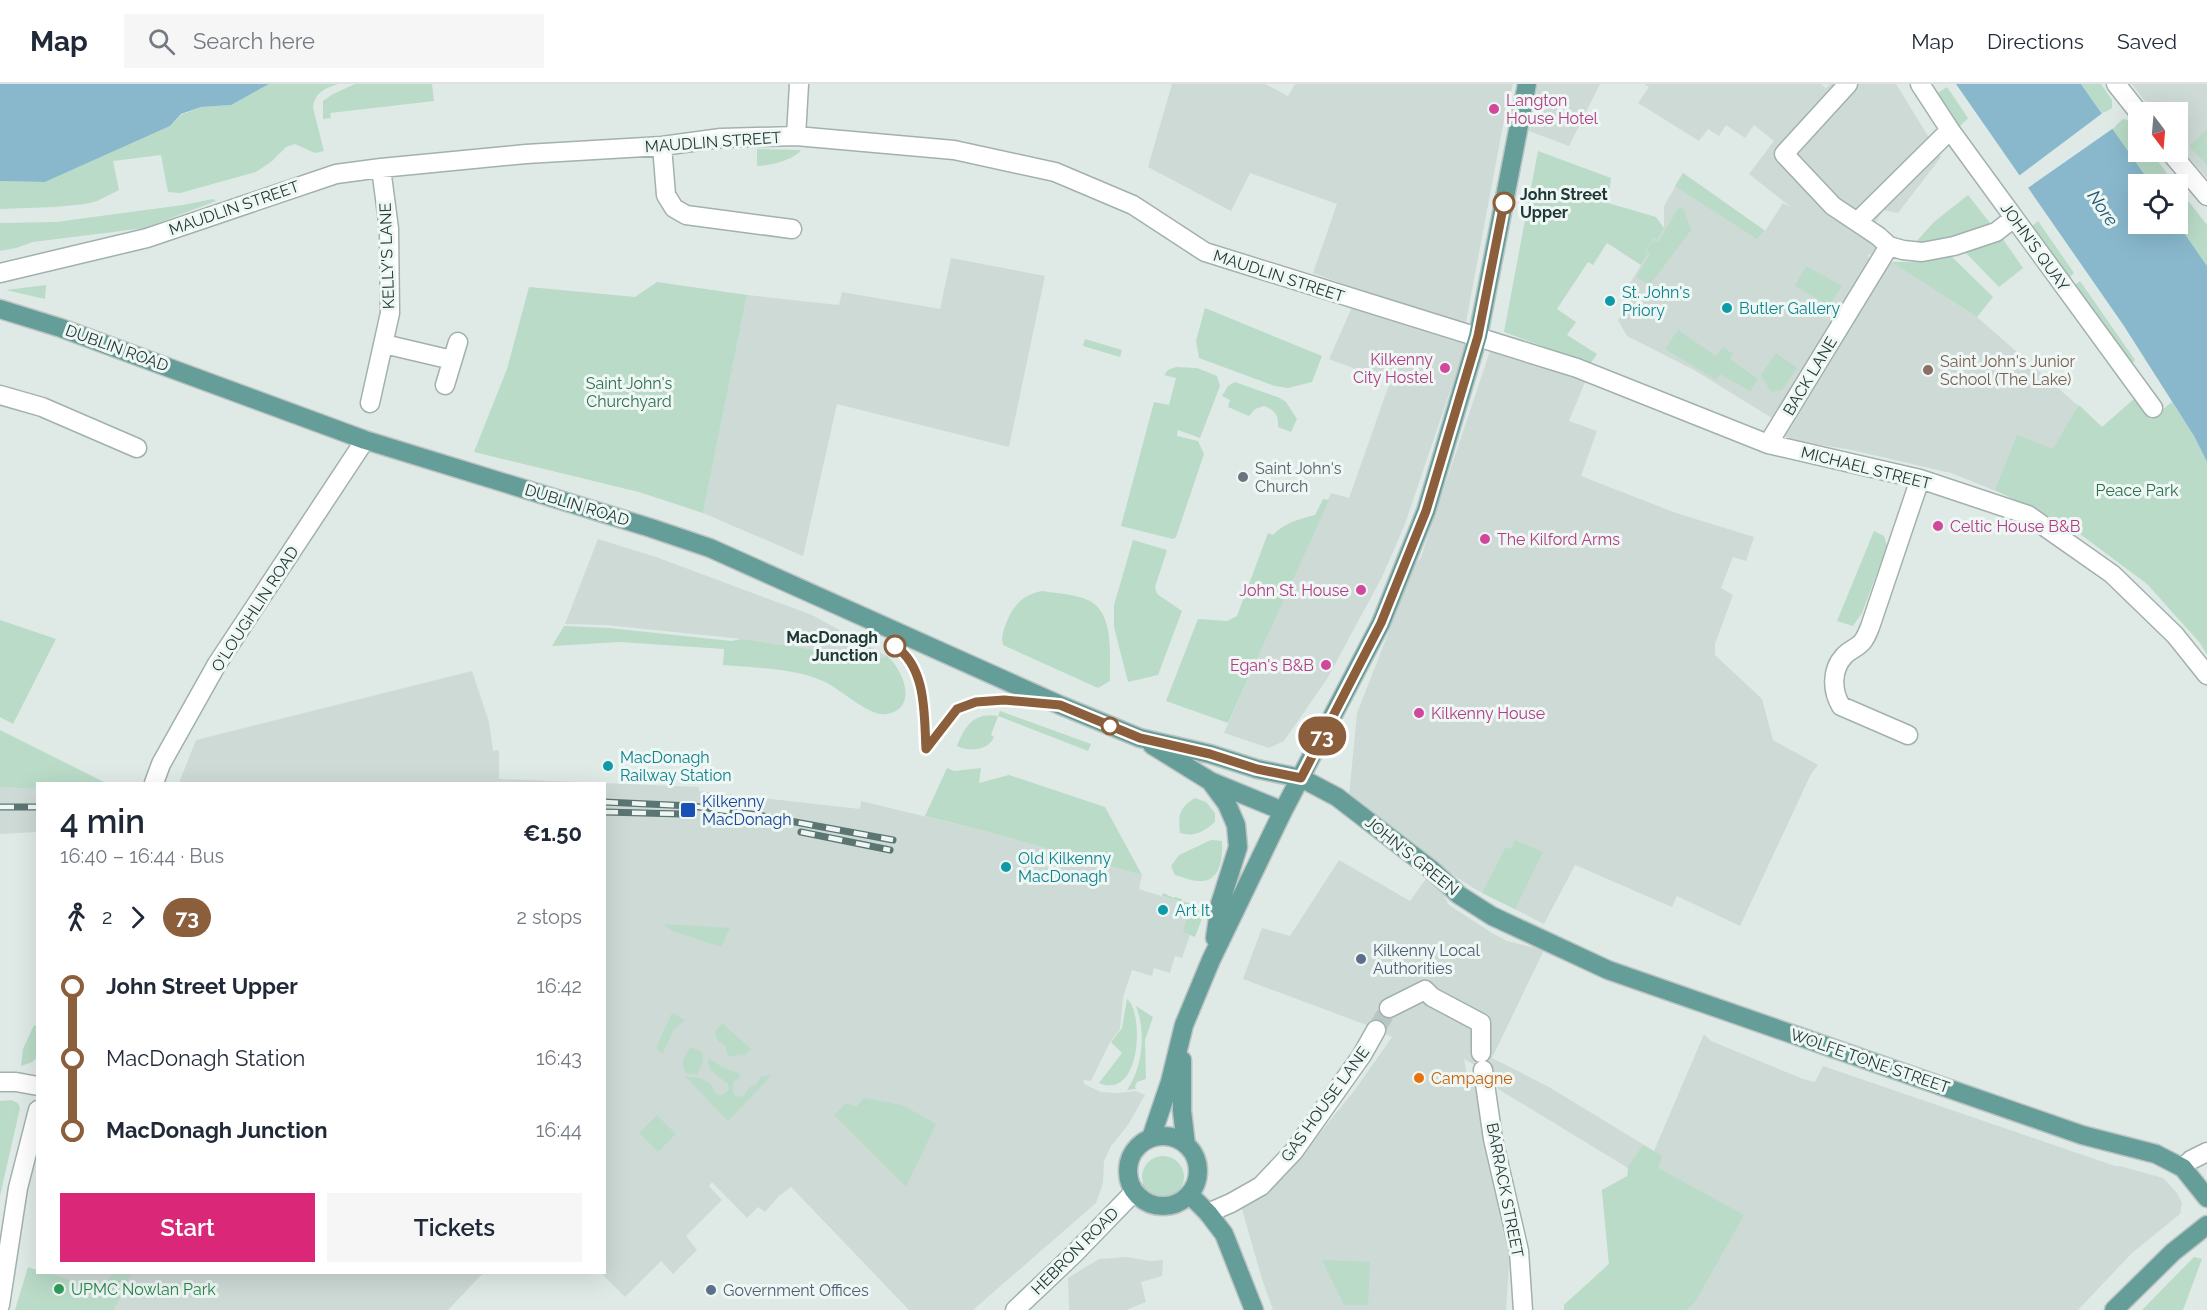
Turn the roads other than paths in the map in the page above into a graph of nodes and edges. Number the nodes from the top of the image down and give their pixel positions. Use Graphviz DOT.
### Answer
graph roads {
  1 [pos="800,84"];
  2 [pos="1527,84"];
  3 [pos="1848,84"];
  4 [pos="1920,84"];
  5 [pos="2116,84"];
  6 [pos="2130,102"];
  7 [pos="1950,130"];
  8 [pos="796,136"];
  9 [pos="662,146"];
  10 [pos="2178,162"];
  11 [pos="381,168"];
  12 [pos="2207,196"];
  13 [pos="2014,218"];
  14 [pos="1857,222"];
  15 [pos="792,229"];
  16 [pos="1889,246"];
  17 [pos="0,273"];
  18 [pos="0,309"];
  19 [pos="1478,336"];
  20 [pos="458,342"];
  21 [pos="384,344"];
  22 [pos="452,360"];
  23 [pos="445,385"];
  24 [pos="0,394"];
  25 [pos="370,403"];
  26 [pos="2153,408"];
  27 [pos="365,440"];
  28 [pos="1768,444"];
  29 [pos="137,448"];
  30 [pos="1920,479"];
  31 [pos="2207,675"];
  32 [pos="1908,735"];
  33 [pos="1140,738"];
  34 [pos="1301,778"];
  35 [pos="1210,781"];
  36 [pos="154,782"];
  37 [pos="1283,812"];
  38 [pos="1524,932"];
  39 [pos="1211,960"];
  40 [pos="1389,1008"];
  41 [pos="1184,1025"];
  42 [pos="1376,1030"];
  43 [pos="0,1082"];
  44 [pos="36,1086"];
  45 [pos="36,1118"];
  46 [pos="1151,1138"];
  47 [pos="1186,1145"];
  48 [pos="2207,1152"];
  49 [pos="2183,1168"];
  50 [pos="1135,1191"];
  51 [pos="1189,1194"];
  52 [pos="2207,1198"];
  53 [pos="1208,1213"];
  54 [pos="2207,1225"];
  55 [pos="0,1305"];
  56 [pos="1014,1310"];
  57 [pos="1254,1310"];
  58 [pos="1523,1310"];
  59 [pos="2114,1310"];
  1 -- 8 [label="street"];
  2 -- 19 [label="main road"];
  3 -- 14 [label="street"];
  4 -- 7 [label="street, JOHN'S QUAY"];
  5 -- 6 [label="street"];
  7 -- 13 [label="street, JOHN'S QUAY"];
  7 -- 14 [label="street"];
  8 -- 9 [label="street, MAUDLIN STREET"];
  8 -- 19 [label="street, MAUDLIN STREET"];
  9 -- 11 [label="street, MAUDLIN STREET"];
  9 -- 15 [label="street"];
  10 -- 12 [label="street"];
  11 -- 17 [label="street, MAUDLIN STREET"];
  11 -- 21 [label="street, KELLY'S LANE"];
  13 -- 16 [label="street"];
  13 -- 26 [label="street, JOHN'S QUAY"];
  14 -- 16 [label="street"];
  16 -- 28 [label="street, BACK LANE"];
  18 -- 27 [label="main road, DUBLIN ROAD"];
  19 -- 28 [label="street, MICHAEL STREET"];
  19 -- 34 [label="main road"];
  20 -- 22 [label="street"];
  21 -- 22 [label="street"];
  21 -- 25 [label="street, KELLY'S LANE"];
  22 -- 23 [label="street"];
  24 -- 29 [label="street"];
  27 -- 33 [label="main road, DUBLIN ROAD"];
  27 -- 36 [label="street, O'LOUGHLIN ROAD"];
  28 -- 30 [label="street, MICHAEL STREET"];
  30 -- 31 [label="street, MICHAEL STREET"];
  30 -- 32 [label="street"];
  33 -- 34 [label="main road, DUBLIN ROAD"];
  33 -- 35 [label="main road, DUBLIN ROAD"];
  34 -- 37 [label="main road"];
  34 -- 38 [label="main road, JOHN'S GREEN"];
  35 -- 37 [label="main road, DUBLIN ROAD"];
  35 -- 39 [label="main road"];
  37 -- 39 [label="main road"];
  38 -- 49 [label="main road, WOLFE TONE STREET"];
  39 -- 41 [label="main road"];
  40 -- 58 [label="street, BARRACK STREET"];
  41 -- 46 [label="main road"];
  41 -- 47 [label="main road"];
  42 -- 53 [label="street, GAS HOUSE LANE"];
  43 -- 44 [label="street"];
  45 -- 55 [label="street"];
  46 -- 47 [label="main road"];
  46 -- 50 [label="main road"];
  47 -- 51 [label="main road"];
  48 -- 49 [label="street"];
  49 -- 52 [label="main road, WOLFE TONE STREET"];
  50 -- 51 [label="main road"];
  50 -- 56 [label="street, HEBRON ROAD"];
  51 -- 53 [label="main road"];
  53 -- 57 [label="main road"];
  54 -- 59 [label="main road"];
}
